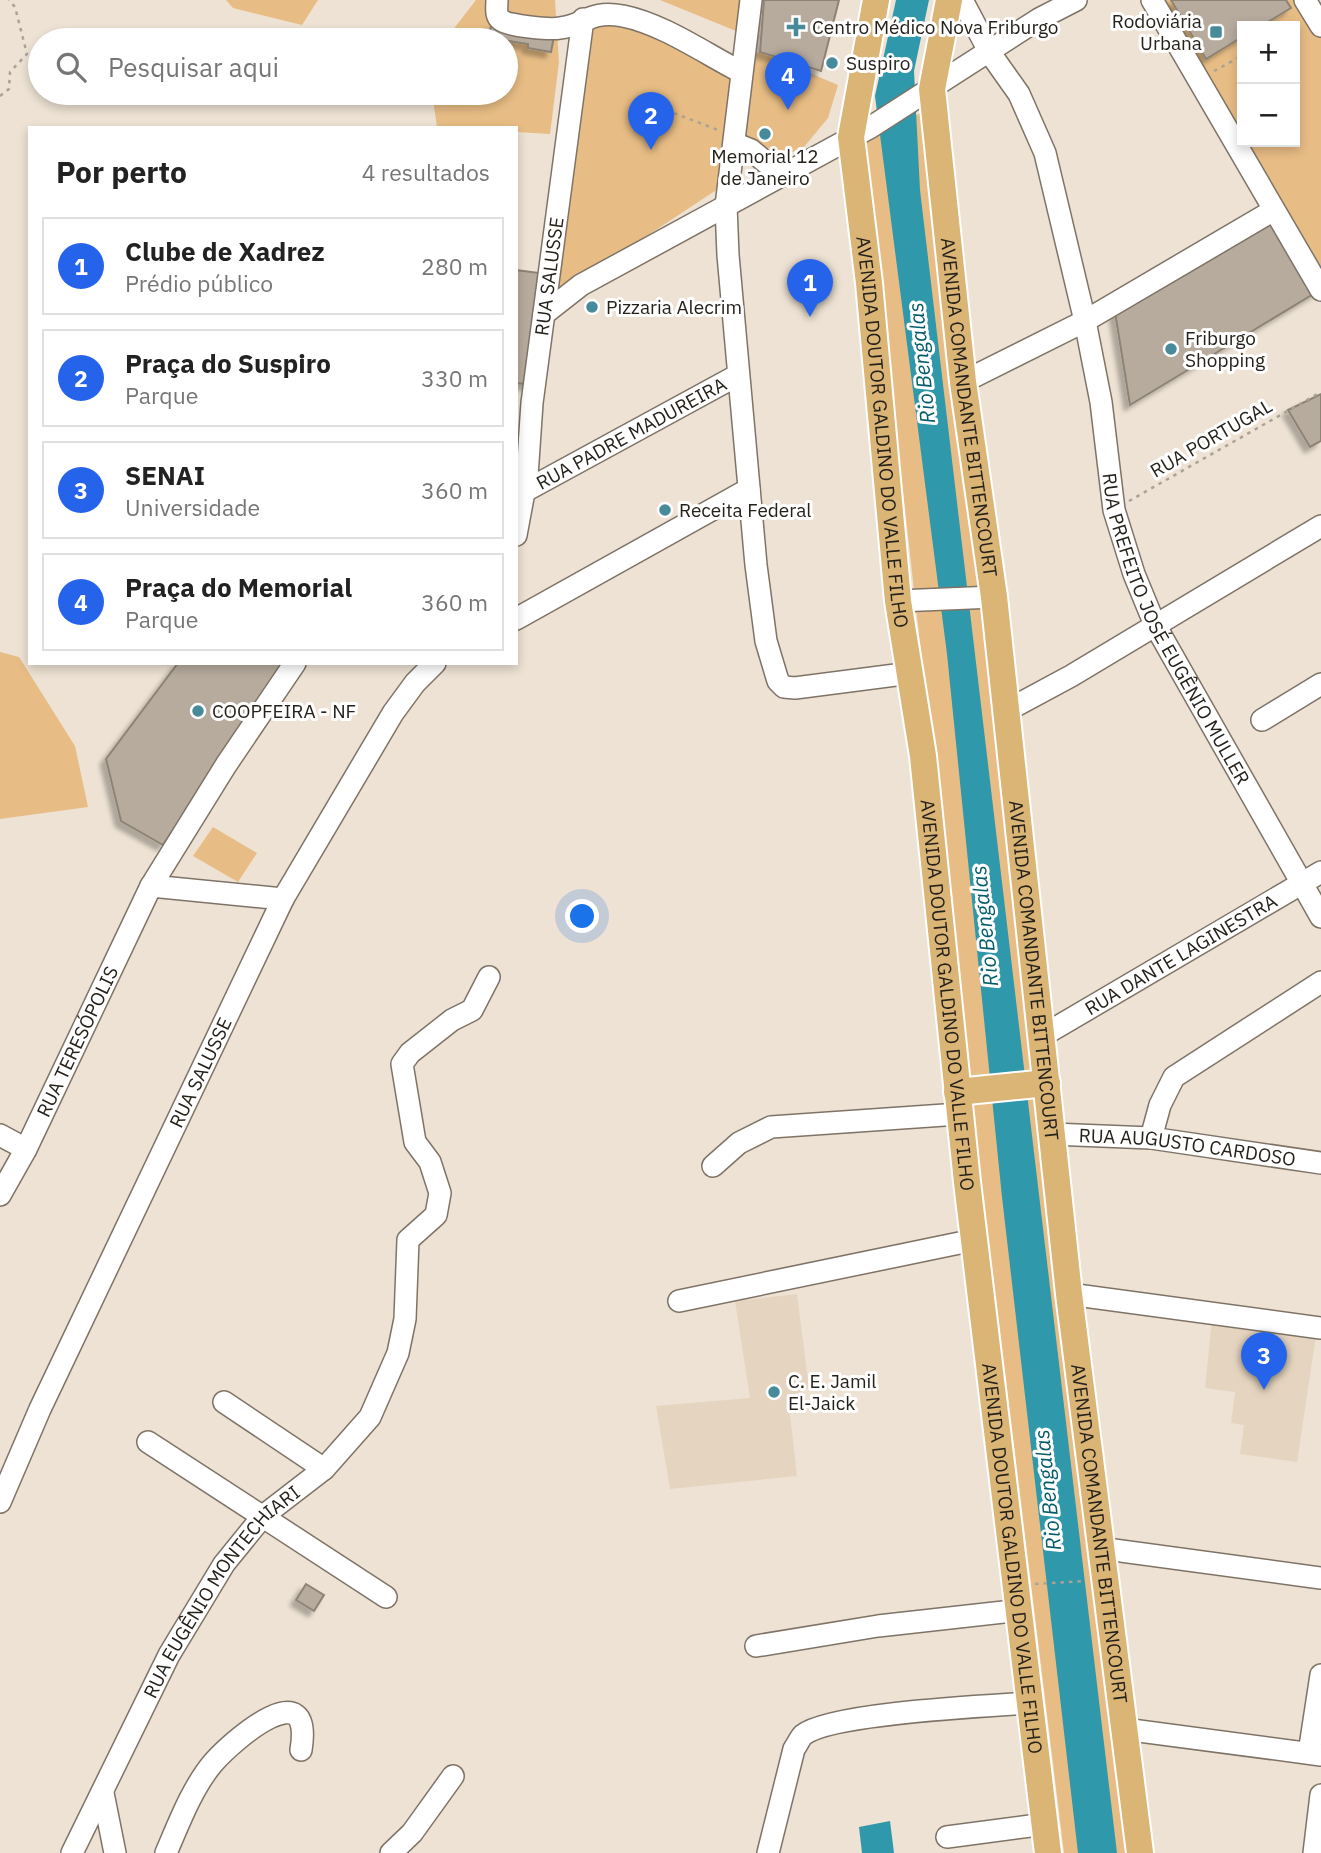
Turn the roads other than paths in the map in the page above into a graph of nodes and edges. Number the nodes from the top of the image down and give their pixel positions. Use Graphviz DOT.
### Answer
graph roads {
  1 [pos="497,0"];
  2 [pos="751,0"];
  3 [pos="876,0"];
  4 [pos="949,0"];
  5 [pos="962,0"];
  6 [pos="1076,0"];
  7 [pos="1152,0"];
  8 [pos="1306,0"];
  9 [pos="583,19"];
  10 [pos="1321,26"];
  11 [pos="990,52"];
  12 [pos="741,72"];
  13 [pos="925,93"];
  14 [pos="861,132"];
  15 [pos="736,140"];
  16 [pos="782,176"];
  17 [pos="726,206"];
  18 [pos="1274,210"];
  19 [pos="1321,289"];
  20 [pos="544,314"];
  21 [pos="1085,320"];
  22 [pos="738,374"];
  23 [pos="963,383"];
  24 [pos="522,459"];
  25 [pos="749,489"];
  26 [pos="525,491"];
  27 [pos="518,525"];
  28 [pos="1321,526"];
  29 [pos="994,597"];
  30 [pos="898,601"];
  31 [pos="518,615"];
  32 [pos="1155,625"];
  33 [pos="294,665"];
  34 [pos="433,665"];
  35 [pos="911,673"];
  36 [pos="1321,684"];
  37 [pos="1006,711"];
  38 [pos="1262,720"];
  39 [pos="1321,872"];
  40 [pos="1300,885"];
  41 [pos="151,886"];
  42 [pos="283,899"];
  43 [pos="1321,917"];
  44 [pos="489,978"];
  45 [pos="1321,982"];
  46 [pos="1042,1036"];
  47 [pos="1040,1083"];
  48 [pos="964,1098"];
  49 [pos="1052,1134"];
  50 [pos="0,1135"];
  51 [pos="1151,1138"];
  52 [pos="26,1149"];
  53 [pos="1321,1163"];
  54 [pos="713,1166"];
  55 [pos="0,1195"];
  56 [pos="974,1240"];
  57 [pos="1069,1294"];
  58 [pos="679,1301"];
  59 [pos="1321,1328"];
  60 [pos="224,1402"];
  61 [pos="148,1442"];
  62 [pos="324,1469"];
  63 [pos="0,1502"];
  64 [pos="263,1516"];
  65 [pos="1099,1548"];
  66 [pos="1321,1578"];
  67 [pos="386,1597"];
  68 [pos="1019,1598"];
  69 [pos="757,1646"];
  70 [pos="1321,1675"];
  71 [pos="1030,1703"];
  72 [pos="1124,1729"];
  73 [pos="301,1750"];
  74 [pos="1315,1754"];
  75 [pos="453,1776"];
  76 [pos="103,1793"];
  77 [pos="1321,1795"];
  78 [pos="1045,1825"];
  79 [pos="947,1837"];
  80 [pos="72,1853"];
  81 [pos="115,1853"];
  82 [pos="166,1853"];
  83 [pos="391,1853"];
  84 [pos="768,1853"];
  85 [pos="1048,1853"];
  86 [pos="1140,1853"];
  87 [pos="1314,1853"];
  1 -- 9 [label="street"];
  2 -- 12 [label="street"];
  3 -- 14 [label="main road, AVENIDA DOUTOR GALDINO DO VALLE FILHO"];
  4 -- 13 [label="main road, AVENIDA COMANDANTE BITTENCOURT"];
  5 -- 11 [label="street, RUA PREFEITO JOSÉ EUGÊNIO MULLER"];
  6 -- 11 [label="street"];
  7 -- 18 [label="street"];
  8 -- 10 [label="street"];
  9 -- 12 [label="street"];
  9 -- 20 [label="street, RUA SALUSSE"];
  11 -- 13 [label="street"];
  11 -- 21 [label="street, RUA PREFEITO JOSÉ EUGÊNIO MULLER"];
  12 -- 15 [label="street"];
  13 -- 14 [label="street"];
  13 -- 23 [label="main road, AVENIDA COMANDANTE BITTENCOURT"];
  14 -- 16 [label="street"];
  14 -- 30 [label="main road, AVENIDA DOUTOR GALDINO DO VALLE FILHO"];
  15 -- 16 [label="street"];
  15 -- 17 [label="street"];
  16 -- 17 [label="street"];
  17 -- 20 [label="street"];
  17 -- 22 [label="street"];
  18 -- 19 [label="street"];
  18 -- 21 [label="street"];
  20 -- 24 [label="street, RUA SALUSSE"];
  21 -- 23 [label="street"];
  21 -- 32 [label="street, RUA PREFEITO JOSÉ EUGÊNIO MULLER"];
  22 -- 25 [label="street"];
  22 -- 26 [label="street, RUA PADRE MADUREIRA"];
  23 -- 29 [label="main road, AVENIDA COMANDANTE BITTENCOURT"];
  24 -- 26 [label="street, RUA SALUSSE"];
  25 -- 31 [label="street"];
  25 -- 35 [label="street"];
  26 -- 27 [label="street, RUA SALUSSE"];
  28 -- 32 [label="street"];
  29 -- 30 [label="street"];
  29 -- 37 [label="main road, AVENIDA COMANDANTE BITTENCOURT"];
  30 -- 35 [label="main road, AVENIDA DOUTOR GALDINO DO VALLE FILHO"];
  32 -- 37 [label="street"];
  32 -- 40 [label="street, RUA PREFEITO JOSÉ EUGÊNIO MULLER"];
  33 -- 41 [label="street, RUA TERESÓPOLIS"];
  34 -- 42 [label="street, RUA SALUSSE"];
  35 -- 48 [label="main road, AVENIDA DOUTOR GALDINO DO VALLE FILHO"];
  36 -- 38 [label="street"];
  37 -- 46 [label="main road, AVENIDA COMANDANTE BITTENCOURT"];
  39 -- 40 [label="street, RUA DANTE LAGINESTRA"];
  40 -- 43 [label="street, RUA PREFEITO JOSÉ EUGÊNIO MULLER"];
  40 -- 46 [label="street, RUA DANTE LAGINESTRA"];
  41 -- 42 [label="street"];
  41 -- 52 [label="street, RUA TERESÓPOLIS"];
  42 -- 63 [label="street, RUA SALUSSE"];
  44 -- 62 [label="street, RUA EUGÊNIO MONTECHIARI"];
  45 -- 51 [label="street"];
  46 -- 47 [label="main road, AVENIDA COMANDANTE BITTENCOURT"];
  47 -- 48 [label="main road"];
  47 -- 49 [label="main road, AVENIDA COMANDANTE BITTENCOURT"];
  48 -- 54 [label="street"];
  48 -- 56 [label="main road, AVENIDA DOUTOR GALDINO DO VALLE FILHO"];
  49 -- 51 [label="street, RUA AUGUSTO CARDOSO"];
  49 -- 57 [label="main road, AVENIDA COMANDANTE BITTENCOURT"];
  50 -- 52 [label="street"];
  51 -- 53 [label="street, RUA AUGUSTO CARDOSO"];
  52 -- 55 [label="street, RUA TERESÓPOLIS"];
  56 -- 58 [label="street"];
  56 -- 68 [label="main road, AVENIDA DOUTOR GALDINO DO VALLE FILHO"];
  57 -- 59 [label="street"];
  57 -- 65 [label="main road, AVENIDA COMANDANTE BITTENCOURT"];
  60 -- 62 [label="street"];
  61 -- 64 [label="street"];
  62 -- 64 [label="street, RUA EUGÊNIO MONTECHIARI"];
  64 -- 67 [label="street"];
  64 -- 76 [label="street, RUA EUGÊNIO MONTECHIARI"];
  65 -- 66 [label="street"];
  65 -- 72 [label="main road, AVENIDA COMANDANTE BITTENCOURT"];
  68 -- 69 [label="street"];
  68 -- 71 [label="main road, AVENIDA DOUTOR GALDINO DO VALLE FILHO"];
  70 -- 74 [label="street"];
  71 -- 78 [label="main road, AVENIDA DOUTOR GALDINO DO VALLE FILHO"];
  71 -- 84 [label="street"];
  72 -- 74 [label="street"];
  72 -- 86 [label="main road, AVENIDA COMANDANTE BITTENCOURT"];
  73 -- 82 [label="street"];
  75 -- 83 [label="street"];
  76 -- 80 [label="street, RUA EUGÊNIO MONTECHIARI"];
  76 -- 81 [label="street"];
  77 -- 87 [label="street"];
  78 -- 79 [label="street"];
  78 -- 85 [label="main road, AVENIDA DOUTOR GALDINO DO VALLE FILHO"];
}
